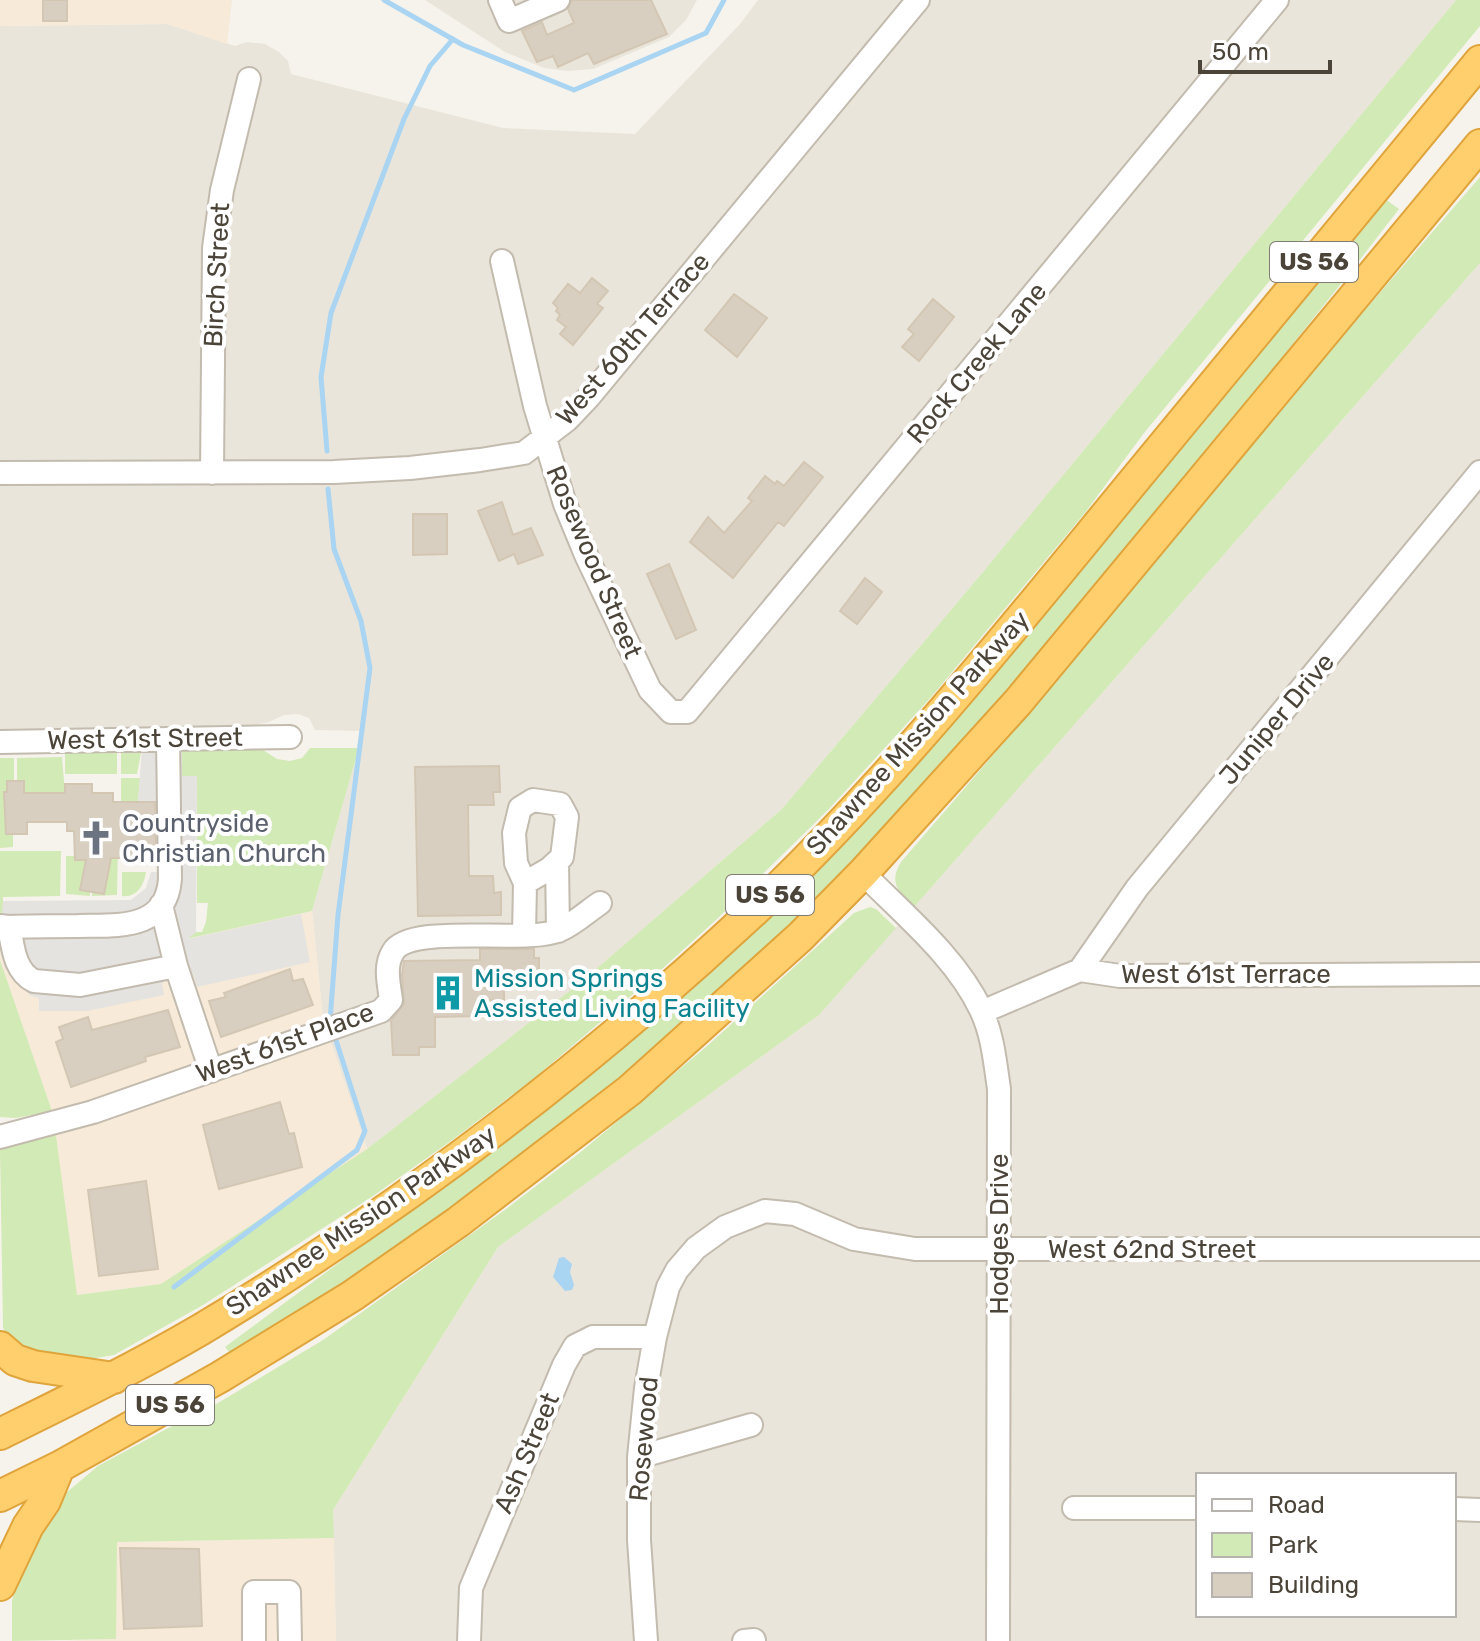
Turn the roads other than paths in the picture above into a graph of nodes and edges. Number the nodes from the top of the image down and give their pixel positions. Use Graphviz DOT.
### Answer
graph roads {
  1 [pos="500,0"];
  2 [pos="558,0"];
  3 [pos="918,0"];
  4 [pos="1277,0"];
  5 [pos="1480,61"];
  6 [pos="249,79"];
  7 [pos="1480,145"];
  8 [pos="502,261"];
  9 [pos="545,439"];
  10 [pos="1480,472"];
  11 [pos="0,473"];
  12 [pos="212,473"];
  13 [pos="671,712"];
  14 [pos="290,737"];
  15 [pos="168,739"];
  16 [pos="0,742"];
  17 [pos="557,862"];
  18 [pos="863,873"];
  19 [pos="525,883"];
  20 [pos="600,903"];
  21 [pos="161,905"];
  22 [pos="5,926"];
  23 [pos="558,931"];
  24 [pos="524,935"];
  25 [pos="176,966"];
  26 [pos="1080,970"];
  27 [pos="1480,974"];
  28 [pos="982,1012"];
  29 [pos="211,1071"];
  30 [pos="0,1137"];
  31 [pos="696,1248"];
  32 [pos="999,1249"];
  33 [pos="1480,1249"];
  34 [pos="655,1337"];
  35 [pos="0,1347"];
  36 [pos="114,1378"];
  37 [pos="751,1425"];
  38 [pos="0,1434"];
  39 [pos="639,1457"];
  40 [pos="59,1467"];
  41 [pos="0,1496"];
  42 [pos="1074,1508"];
  43 [pos="1196,1508"];
  44 [pos="1456,1509"];
  45 [pos="1480,1510"];
  46 [pos="0,1585"];
  47 [pos="254,1641"];
  48 [pos="290,1641"];
  49 [pos="469,1641"];
  50 [pos="646,1641"];
  51 [pos="998,1641"];
  1 -- 2 [label="street"];
  3 -- 9 [label="street, West 60th Terrace"];
  4 -- 13 [label="street, Rock Creek Lane"];
  5 -- 36 [label="highway, Shawnee Mission Parkway / US 56"];
  6 -- 12 [label="street, Birch Street"];
  7 -- 18 [label="highway, Shawnee Mission Parkway / US 56"];
  8 -- 9 [label="street, Rosewood Street"];
  9 -- 12 [label="street, West 60th Terrace"];
  9 -- 13 [label="street, Rosewood Street"];
  10 -- 26 [label="street, Juniper Drive"];
  11 -- 12 [label="street, West 60th Terrace"];
  14 -- 15 [label="street, West 61st Street"];
  15 -- 16 [label="street, West 61st Street"];
  15 -- 21 [label="street"];
  17 -- 19 [label="street"];
  17 -- 19 [label="street"];
  17 -- 23 [label="street"];
  18 -- 28 [label="street, Hodges Drive"];
  18 -- 40 [label="highway, Shawnee Mission Parkway / US 56"];
  19 -- 24 [label="street"];
  20 -- 23 [label="street"];
  21 -- 22 [label="street"];
  21 -- 25 [label="street"];
  22 -- 25 [label="street"];
  23 -- 24 [label="street"];
  24 -- 29 [label="street, West 61st Place"];
  25 -- 29 [label="street"];
  26 -- 27 [label="street, West 61st Terrace"];
  26 -- 28 [label="street"];
  28 -- 32 [label="street, Hodges Drive"];
  29 -- 30 [label="street, West 61st Place"];
  31 -- 32 [label="street, West 62nd Street"];
  31 -- 34 [label="street, Rosewood"];
  32 -- 33 [label="street, West 62nd Street"];
  32 -- 51 [label="street, Hodges Drive"];
  34 -- 39 [label="street, Rosewood"];
  34 -- 49 [label="street, Ash Street"];
  35 -- 36 [label="highway"];
  36 -- 38 [label="highway, Shawnee Mission Parkway / US 56"];
  37 -- 39 [label="street"];
  39 -- 50 [label="street, Rosewood"];
  40 -- 41 [label="highway, Shawnee Mission Parkway / US 56"];
  40 -- 46 [label="highway"];
  42 -- 43 [label="street"];
  44 -- 45 [label="street"];
  47 -- 48 [label="street"];
}
